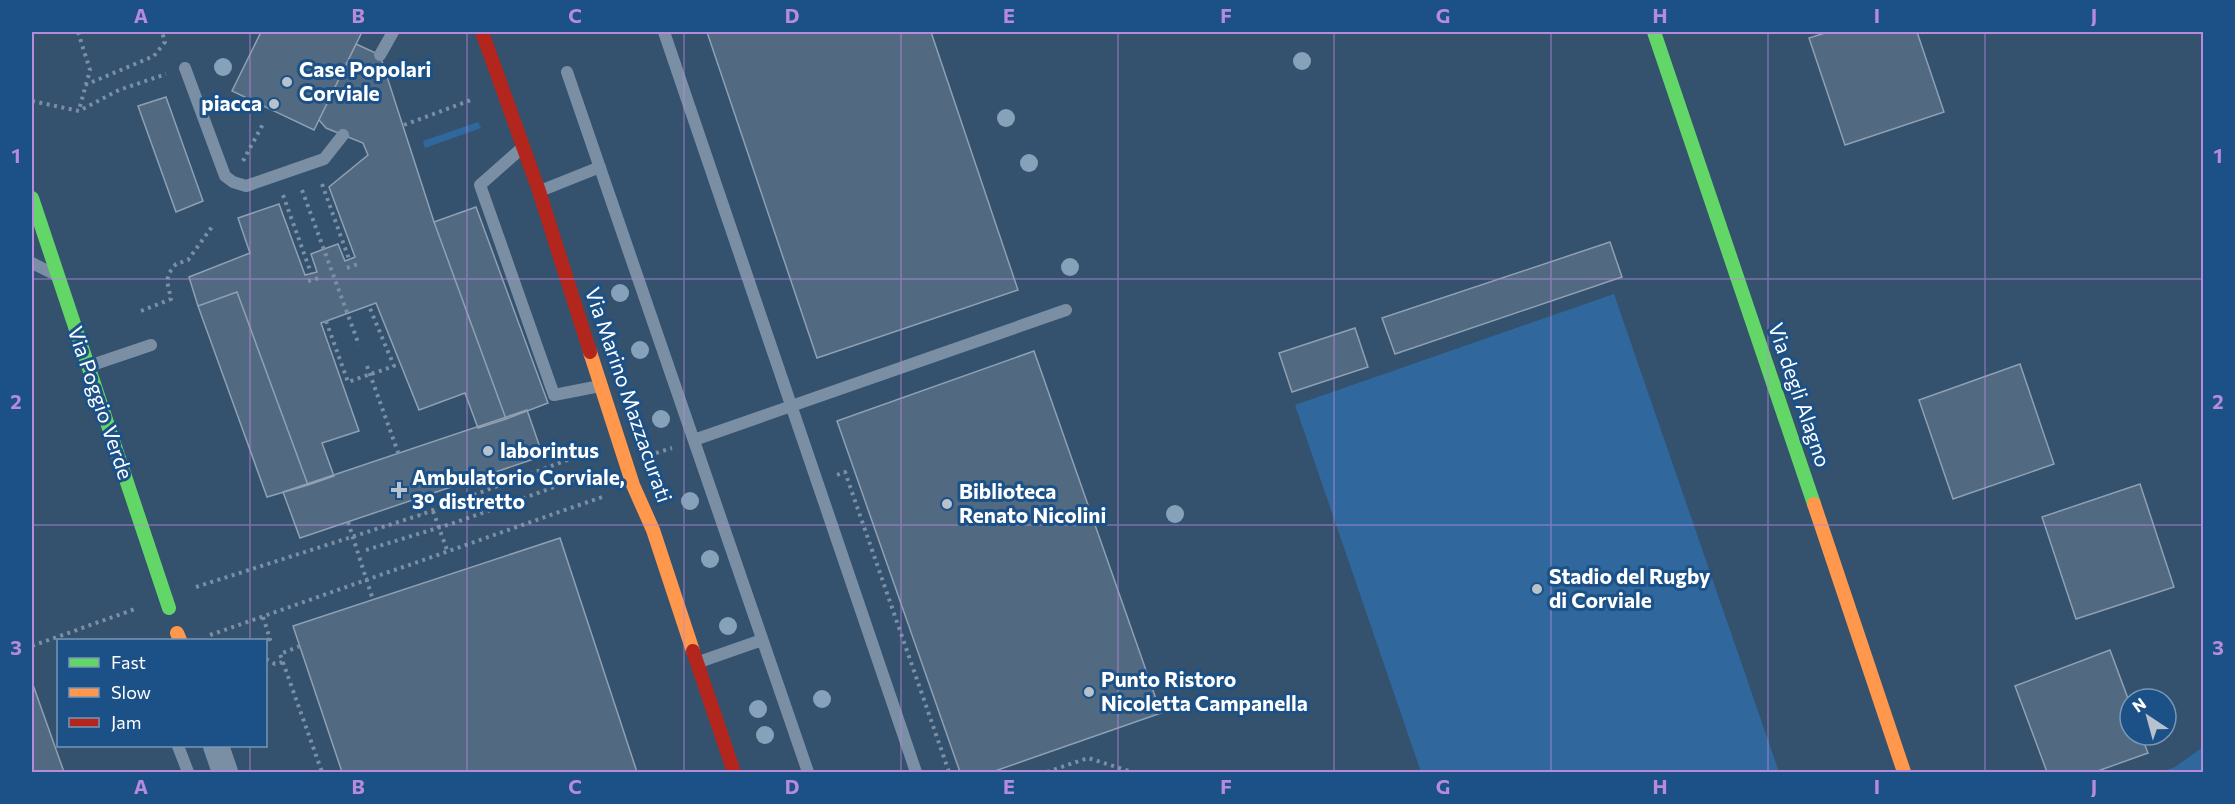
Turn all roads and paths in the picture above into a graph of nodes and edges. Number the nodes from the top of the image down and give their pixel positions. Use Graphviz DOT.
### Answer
graph roads {
  1 [pos="78,32"];
  2 [pos="162,32"];
  3 [pos="393,32"];
  4 [pos="482,32"];
  5 [pos="664,32"];
  6 [pos="1654,32"];
  7 [pos="380,55"];
  8 [pos="185,68"];
  9 [pos="567,72"];
  10 [pos="152,79"];
  11 [pos="86,85"];
  12 [pos="502,88"];
  13 [pos="32,101"];
  14 [pos="79,111"];
  15 [pos="263,124"];
  16 [pos="404,125"];
  17 [pos="343,135"];
  18 [pos="523,147"];
  19 [pos="600,168"];
  20 [pos="233,182"];
  21 [pos="324,189"];
  22 [pos="539,191"];
  23 [pos="304,197"];
  24 [pos="32,198"];
  25 [pos="285,201"];
  26 [pos="214,224"];
  27 [pos="349,260"];
  28 [pos="32,263"];
  29 [pos="358,264"];
  30 [pos="347,268"];
  31 [pos="311,273"];
  32 [pos="58,276"];
  33 [pos="320,278"];
  34 [pos="308,281"];
  35 [pos="369,306"];
  36 [pos="1066,310"];
  37 [pos="141,311"];
  38 [pos="326,321"];
  39 [pos="151,345"];
  40 [pos="359,345"];
  41 [pos="88,366"];
  42 [pos="367,366"];
  43 [pos="370,375"];
  44 [pos="600,386"];
  45 [pos="792,407"];
  46 [pos="694,440"];
  47 [pos="586,442"];
  48 [pos="399,454"];
  49 [pos="585,476"];
  50 [pos="817,482"];
  51 [pos="415,500"];
  52 [pos="608,507"];
  53 [pos="433,511"];
  54 [pos="420,515"];
  55 [pos="348,522"];
  56 [pos="439,527"];
  57 [pos="366,550"];
  58 [pos="447,550"];
  59 [pos="187,590"];
  60 [pos="373,600"];
  61 [pos="144,606"];
  62 [pos="169,608"];
  63 [pos="262,617"];
  64 [pos="207,637"];
  65 [pos="267,640"];
  66 [pos="762,640"];
  67 [pos="32,646"];
  68 [pos="300,646"];
  69 [pos="267,660"];
  70 [pos="283,662"];
  71 [pos="698,662"];
  72 [pos="178,747"];
  73 [pos="216,747"];
  74 [pos="1129,771"];
  75 [pos="188,772"];
  76 [pos="225,772"];
  77 [pos="322,772"];
  78 [pos="734,772"];
  79 [pos="808,772"];
  80 [pos="916,772"];
  81 [pos="949,772"];
  82 [pos="1047,772"];
  83 [pos="1904,772"];
  1 -- 11 [label="path"];
  2 -- 11 [label="path"];
  3 -- 7 [label="lane"];
  4 -- 12 [label="street, Via Marino Mazzacurati"];
  5 -- 45 [label="lane"];
  6 -- 83 [label="street, Via degli Alagno"];
  8 -- 20 [label="lane"];
  9 -- 19 [label="lane"];
  10 -- 14 [label="path"];
  11 -- 14 [label="path"];
  12 -- 16 [label="path"];
  12 -- 18 [label="street, Via Marino Mazzacurati"];
  13 -- 14 [label="path"];
  15 -- 20 [label="path"];
  17 -- 20 [label="lane"];
  18 -- 22 [label="street, Via Marino Mazzacurati"];
  18 -- 44 [label="lane"];
  19 -- 22 [label="lane"];
  19 -- 46 [label="lane"];
  21 -- 27 [label="path"];
  22 -- 44 [label="street, Via Marino Mazzacurati"];
  23 -- 40 [label="path"];
  24 -- 32 [label="street, Via Poggio Verde"];
  25 -- 31 [label="path"];
  26 -- 37 [label="path"];
  28 -- 32 [label="lane"];
  29 -- 30 [label="path"];
  32 -- 41 [label="street, Via Poggio Verde"];
  33 -- 34 [label="path"];
  35 -- 43 [label="path"];
  36 -- 45 [label="lane"];
  38 -- 43 [label="path"];
  39 -- 41 [label="lane"];
  41 -- 62 [label="street, Via Poggio Verde"];
  42 -- 43 [label="path"];
  43 -- 48 [label="path"];
  44 -- 71 [label="street, Via Marino Mazzacurati"];
  45 -- 46 [label="lane"];
  45 -- 50 [label="lane"];
  46 -- 66 [label="lane"];
  47 -- 53 [label="path"];
  49 -- 56 [label="path"];
  50 -- 80 [label="lane"];
  50 -- 81 [label="path"];
  51 -- 54 [label="path"];
  52 -- 58 [label="path"];
  53 -- 54 [label="path"];
  53 -- 56 [label="path"];
  54 -- 59 [label="path"];
  55 -- 60 [label="path, bridge"];
  56 -- 57 [label="path"];
  56 -- 58 [label="path"];
  58 -- 63 [label="path"];
  61 -- 67 [label="path"];
  63 -- 64 [label="path"];
  63 -- 65 [label="path"];
  66 -- 71 [label="lane"];
  66 -- 79 [label="lane"];
  68 -- 70 [label="path"];
  69 -- 70 [label="path"];
  70 -- 77 [label="path"];
  71 -- 78 [label="street, Via Marino Mazzacurati"];
  72 -- 75 [label="lane"];
  73 -- 76 [label="street"];
  74 -- 82 [label="path"];
}
